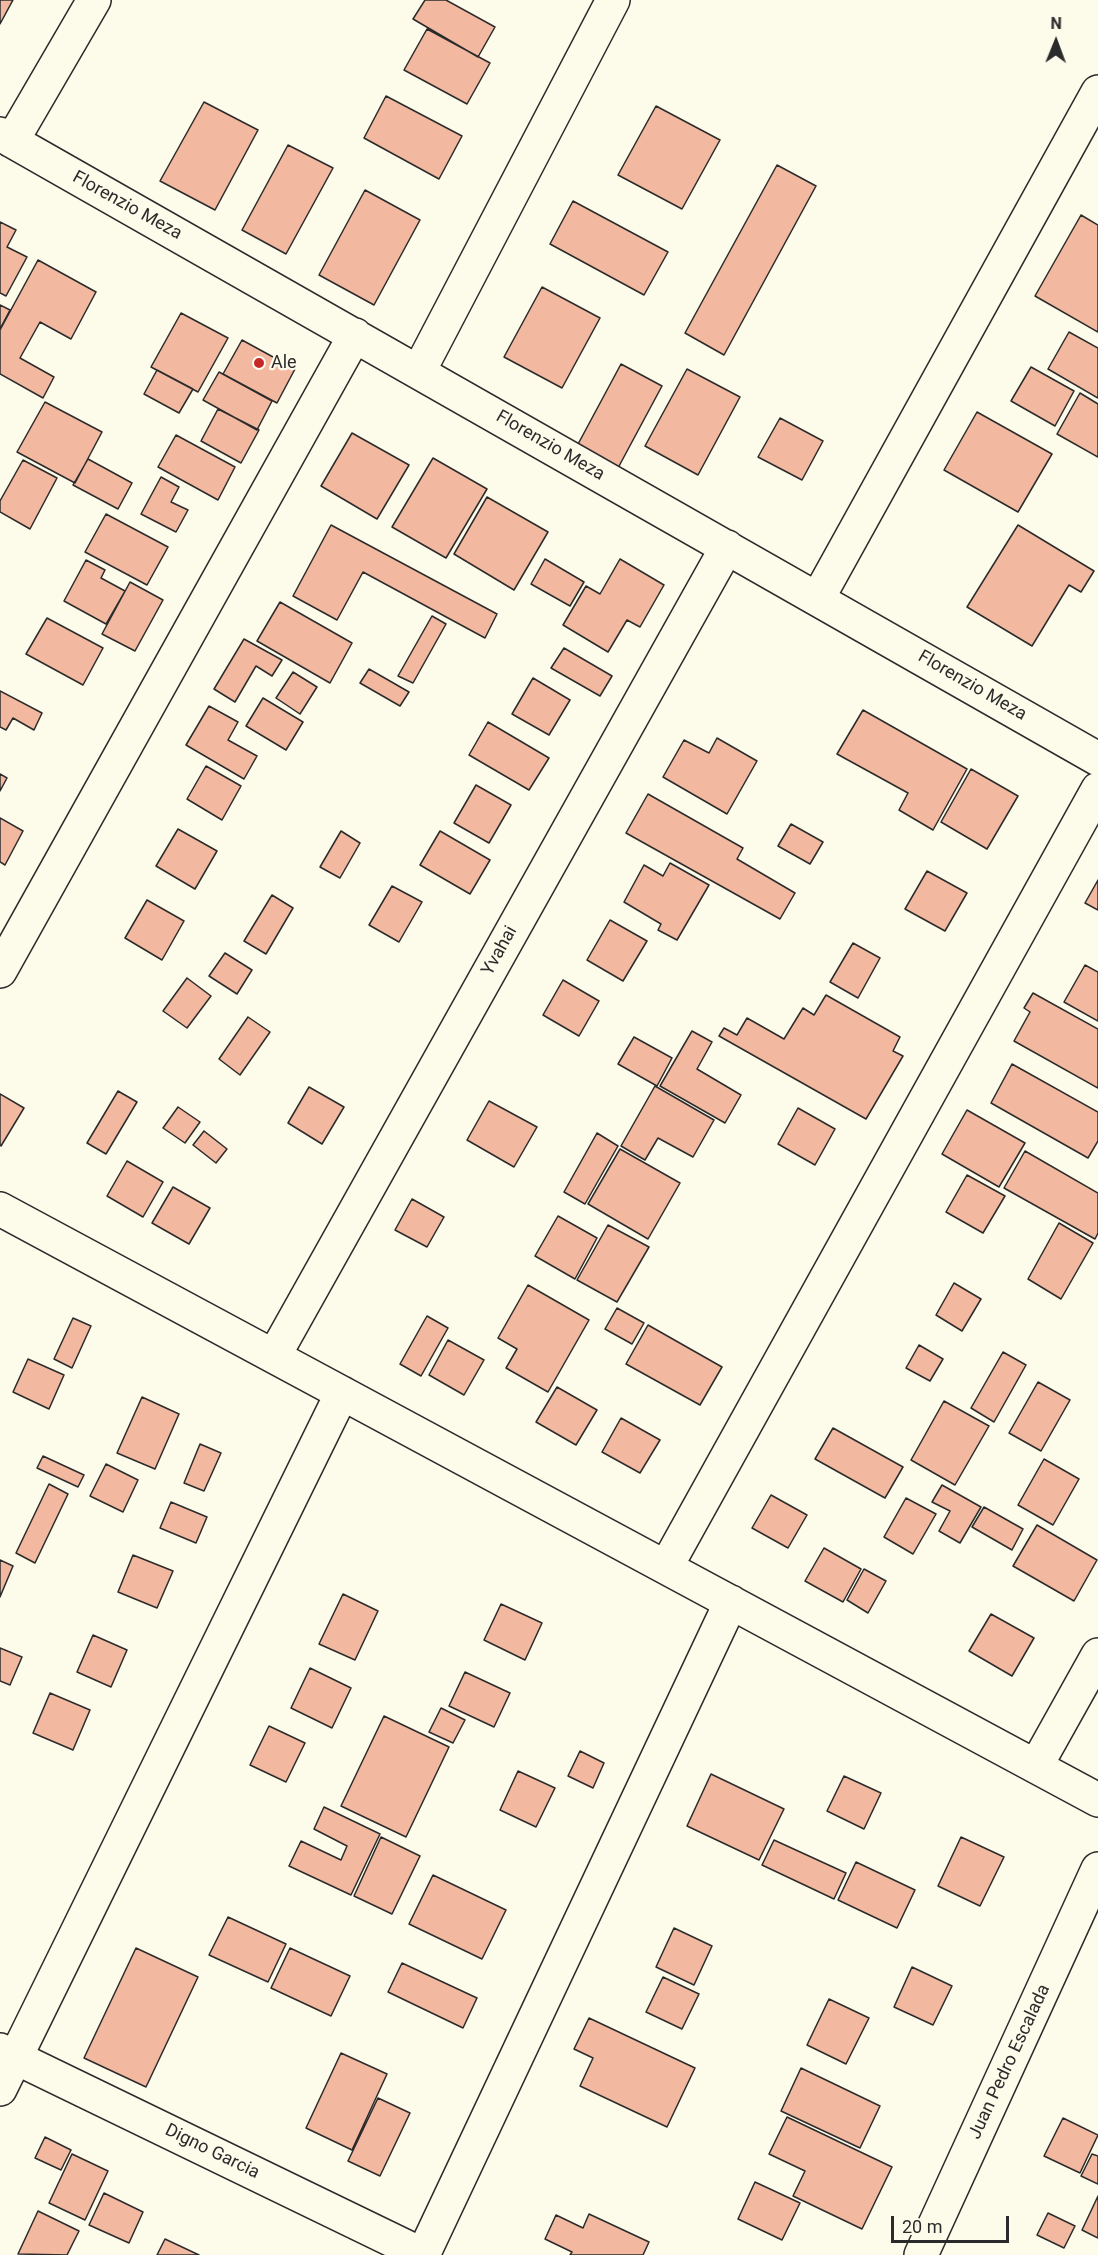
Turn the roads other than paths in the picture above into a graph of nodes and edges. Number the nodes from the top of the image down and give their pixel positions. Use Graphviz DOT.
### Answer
graph roads {
  1 [pos="94,0"];
  2 [pos="613,0"];
  3 [pos="1098,92"];
  4 [pos="6,138"];
  5 [pos="355,335"];
  6 [pos="419,371"];
  7 [pos="727,547"];
  8 [pos="818,598"];
  9 [pos="1098,759"];
  10 [pos="1098,789"];
  11 [pos="0,970"];
  12 [pos="0,1209"];
  13 [pos="274,1356"];
  14 [pos="342,1393"];
  15 [pos="666,1567"];
  16 [pos="731,1602"];
  17 [pos="1098,1655"];
  18 [pos="1036,1766"];
  19 [pos="1098,1800"];
  20 [pos="1098,1869"];
  21 [pos="7,2053"];
  22 [pos="0,2089"];
  23 [pos="423,2255"];
  24 [pos="921,2255"];
  1 -- 4 [label="street"];
  2 -- 6 [label="street"];
  3 -- 8 [label="street"];
  4 -- 5 [label="street, Florenzio Meza"];
  5 -- 6 [label="street, Florenzio Meza"];
  5 -- 11 [label="street"];
  6 -- 7 [label="street, Florenzio Meza"];
  7 -- 8 [label="street, Florenzio Meza"];
  7 -- 13 [label="street, Yvahai"];
  8 -- 9 [label="street, Florenzio Meza"];
  10 -- 15 [label="street"];
  12 -- 13 [label="street"];
  13 -- 14 [label="street"];
  14 -- 15 [label="street"];
  14 -- 21 [label="street"];
  15 -- 16 [label="street"];
  16 -- 18 [label="street"];
  16 -- 23 [label="street"];
  17 -- 18 [label="street"];
  18 -- 19 [label="street"];
  20 -- 24 [label="street, Juan Pedro Escalada"];
  21 -- 22 [label="street"];
  21 -- 23 [label="street, Digno Garcia"];
}
